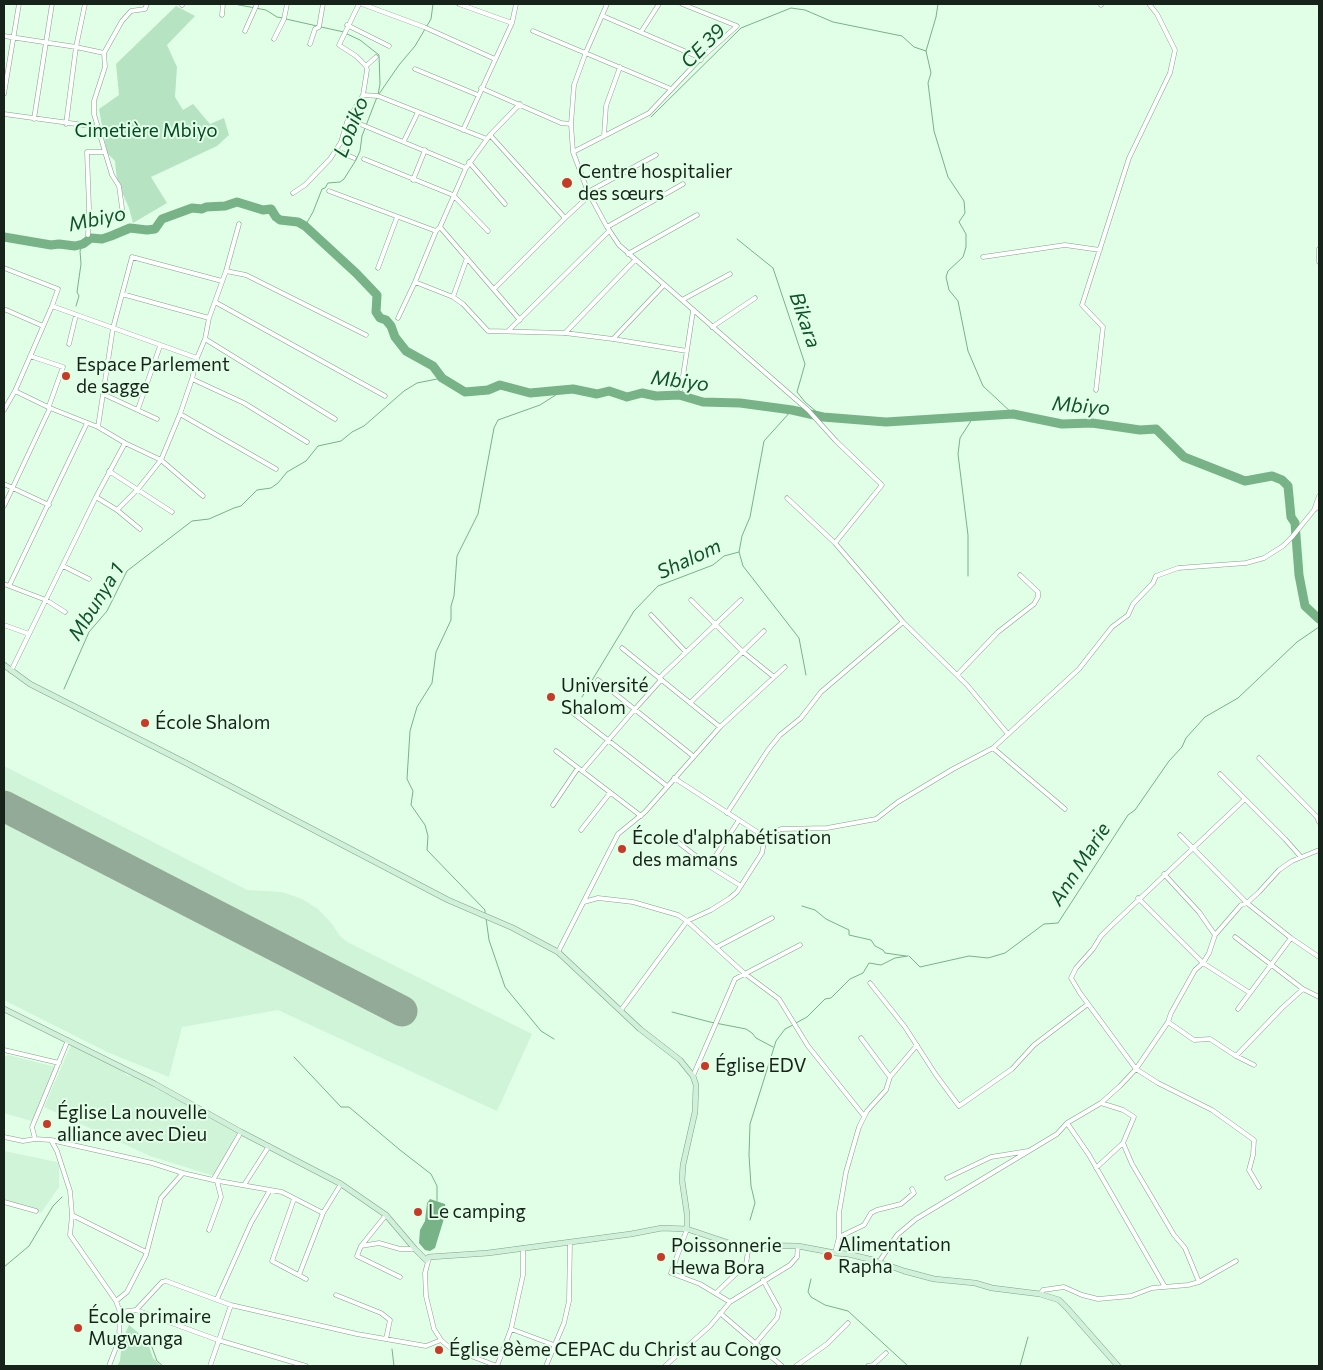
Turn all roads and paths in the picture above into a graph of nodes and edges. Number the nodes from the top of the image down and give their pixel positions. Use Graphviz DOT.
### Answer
graph roads {
  1 [pos="19,4"];
  2 [pos="52,4"];
  3 [pos="86,4"];
  4 [pos="147,4"];
  5 [pos="223,4"];
  6 [pos="257,4"];
  7 [pos="287,4"];
  8 [pos="323,4"];
  9 [pos="360,4"];
  10 [pos="459,4"];
  11 [pos="516,4"];
  12 [pos="608,4"];
  13 [pos="659,4"];
  14 [pos="682,4"];
  15 [pos="1149,4"];
  16 [pos="222,15"];
  17 [pos="603,16"];
  18 [pos="512,23"];
  19 [pos="347,25"];
  20 [pos="245,31"];
  21 [pos="533,31"];
  22 [pos="641,32"];
  23 [pos="4,36"];
  24 [pos="13,37"];
  25 [pos="274,39"];
  26 [pos="46,42"];
  27 [pos="310,44"];
  28 [pos="390,46"];
  29 [pos="76,47"];
  30 [pos="586,52"];
  31 [pos="104,53"];
  32 [pos="376,57"];
  33 [pos="494,59"];
  34 [pos="700,60"];
  35 [pos="366,66"];
  36 [pos="620,67"];
  37 [pos="415,69"];
  38 [pos="481,88"];
  39 [pos="671,89"];
  40 [pos="4,94"];
  41 [pos="362,95"];
  42 [pos="478,95"];
  43 [pos="520,104"];
  44 [pos="418,112"];
  45 [pos="4,114"];
  46 [pos="34,119"];
  47 [pos="348,120"];
  48 [pos="66,124"];
  49 [pos="571,124"];
  50 [pos="98,127"];
  51 [pos="463,130"];
  52 [pos="490,135"];
  53 [pos="604,136"];
  54 [pos="487,139"];
  55 [pos="404,141"];
  56 [pos="335,150"];
  57 [pos="425,150"];
  58 [pos="105,152"];
  59 [pos="573,152"];
  60 [pos="656,155"];
  61 [pos="354,158"];
  62 [pos="364,159"];
  63 [pos="469,162"];
  64 [pos="466,168"];
  65 [pos="413,180"];
  66 [pos="683,184"];
  67 [pos="329,191"];
  68 [pos="293,193"];
  69 [pos="589,193"];
  70 [pos="453,195"];
  71 [pos="505,204"];
  72 [pos="123,215"];
  73 [pos="696,215"];
  74 [pos="397,217"];
  75 [pos="565,218"];
  76 [pos="239,224"];
  77 [pos="440,227"];
  78 [pos="608,229"];
  79 [pos="436,231"];
  80 [pos="488,231"];
  81 [pos="88,235"];
  82 [pos="1319,249"];
  83 [pos="1100,250"];
  84 [pos="628,254"];
  85 [pos="983,257"];
  86 [pos="467,258"];
  87 [pos="635,260"];
  88 [pos="1319,262"];
  89 [pos="4,268"];
  90 [pos="378,268"];
  91 [pos="226,271"];
  92 [pos="730,274"];
  93 [pos="222,281"];
  94 [pos="415,282"];
  95 [pos="664,285"];
  96 [pos="494,290"];
  97 [pos="122,294"];
  98 [pos="453,297"];
  99 [pos="756,298"];
  100 [pos="682,300"];
  101 [pos="216,302"];
  102 [pos="52,306"];
  103 [pos="5,310"];
  104 [pos="693,311"];
  105 [pos="76,315"];
  106 [pos="4,317"];
  107 [pos="209,318"];
  108 [pos="398,318"];
  109 [pos="520,320"];
  110 [pos="43,326"];
  111 [pos="712,327"];
  112 [pos="113,328"];
  113 [pos="507,332"];
  114 [pos="565,333"];
  115 [pos="366,335"];
  116 [pos="204,339"];
  117 [pos="613,339"];
  118 [pos="69,344"];
  119 [pos="160,346"];
  120 [pos="687,351"];
  121 [pos="30,356"];
  122 [pos="197,358"];
  123 [pos="192,378"];
  124 [pos="681,390"];
  125 [pos="1096,390"];
  126 [pos="15,391"];
  127 [pos="103,394"];
  128 [pos="384,396"];
  129 [pos="49,407"];
  130 [pos="4,408"];
  131 [pos="138,409"];
  132 [pos="180,414"];
  133 [pos="157,418"];
  134 [pos="336,419"];
  135 [pos="87,423"];
  136 [pos="98,427"];
  137 [pos="307,442"];
  138 [pos="125,443"];
  139 [pos="161,460"];
  140 [pos="276,469"];
  141 [pos="109,471"];
  142 [pos="4,484"];
  143 [pos="12,488"];
  144 [pos="138,489"];
  145 [pos="203,496"];
  146 [pos="1319,496"];
  147 [pos="96,497"];
  148 [pos="786,498"];
  149 [pos="49,505"];
  150 [pos="4,506"];
  151 [pos="1319,506"];
  152 [pos="117,510"];
  153 [pos="1314,510"];
  154 [pos="172,512"];
  155 [pos="140,529"];
  156 [pos="835,543"];
  157 [pos="63,566"];
  158 [pos="1020,575"];
  159 [pos="89,578"];
  160 [pos="4,584"];
  161 [pos="9,586"];
  162 [pos="46,600"];
  163 [pos="691,600"];
  164 [pos="741,600"];
  165 [pos="65,612"];
  166 [pos="651,615"];
  167 [pos="903,622"];
  168 [pos="4,625"];
  169 [pos="714,625"];
  170 [pos="764,631"];
  171 [pos="29,634"];
  172 [pos="622,648"];
  173 [pos="686,652"];
  174 [pos="743,652"];
  175 [pos="4,665"];
  176 [pos="786,667"];
  177 [pos="11,671"];
  178 [pos="957,675"];
  179 [pos="774,677"];
  180 [pos="660,679"];
  181 [pos="598,680"];
  182 [pos="690,703"];
  183 [pos="634,709"];
  184 [pos="573,713"];
  185 [pos="720,727"];
  186 [pos="1008,734"];
  187 [pos="608,740"];
  188 [pos="993,748"];
  189 [pos="556,751"];
  190 [pos="694,756"];
  191 [pos="1259,758"];
  192 [pos="578,768"];
  193 [pos="582,772"];
  194 [pos="1220,774"];
  195 [pos="674,778"];
  196 [pos="667,786"];
  197 [pos="610,793"];
  198 [pos="1245,799"];
  199 [pos="553,804"];
  200 [pos="1065,809"];
  201 [pos="728,813"];
  202 [pos="641,816"];
  203 [pos="739,820"];
  204 [pos="1319,822"];
  205 [pos="581,830"];
  206 [pos="1180,835"];
  207 [pos="765,837"];
  208 [pos="675,840"];
  209 [pos="1192,848"];
  210 [pos="1319,850"];
  211 [pos="1301,857"];
  212 [pos="709,866"];
  213 [pos="1164,874"];
  214 [pos="741,886"];
  215 [pos="1138,898"];
  216 [pos="584,902"];
  217 [pos="1247,903"];
  218 [pos="772,918"];
  219 [pos="687,921"];
  220 [pos="1215,935"];
  221 [pos="1236,937"];
  222 [pos="1291,938"];
  223 [pos="800,945"];
  224 [pos="717,947"];
  225 [pos="558,952"];
  226 [pos="1319,957"];
  227 [pos="1203,963"];
  228 [pos="1271,963"];
  229 [pos="744,973"];
  230 [pos="870,983"];
  231 [pos="1303,989"];
  232 [pos="1250,993"];
  233 [pos="1319,997"];
  234 [pos="1088,1004"];
  235 [pos="4,1009"];
  236 [pos="1238,1009"];
  237 [pos="621,1010"];
  238 [pos="1168,1022"];
  239 [pos="861,1038"];
  240 [pos="68,1040"];
  241 [pos="917,1045"];
  242 [pos="4,1050"];
  243 [pos="1236,1056"];
  244 [pos="59,1062"];
  245 [pos="1254,1065"];
  246 [pos="1136,1069"];
  247 [pos="694,1076"];
  248 [pos="890,1077"];
  249 [pos="1101,1103"];
  250 [pos="864,1116"];
  251 [pos="1067,1123"];
  252 [pos="241,1132"];
  253 [pos="4,1137"];
  254 [pos="35,1139"];
  255 [pos="51,1140"];
  256 [pos="1123,1143"];
  257 [pos="270,1146"];
  258 [pos="1030,1151"];
  259 [pos="1096,1168"];
  260 [pos="183,1173"];
  261 [pos="947,1178"];
  262 [pos="215,1181"];
  263 [pos="341,1184"];
  264 [pos="244,1185"];
  265 [pos="1259,1186"];
  266 [pos="912,1189"];
  267 [pos="270,1190"];
  268 [pos="294,1199"];
  269 [pos="4,1202"];
  270 [pos="36,1211"];
  271 [pos="323,1213"];
  272 [pos="72,1215"];
  273 [pos="386,1215"];
  274 [pos="688,1229"];
  275 [pos="209,1230"];
  276 [pos="840,1237"];
  277 [pos="570,1242"];
  278 [pos="749,1245"];
  279 [pos="361,1246"];
  280 [pos="798,1246"];
  281 [pos="523,1248"];
  282 [pos="415,1249"];
  283 [pos="146,1252"];
  284 [pos="834,1253"];
  285 [pos="429,1257"];
  286 [pos="1236,1261"];
  287 [pos="879,1262"];
  288 [pos="299,1275"];
  289 [pos="400,1277"];
  290 [pos="306,1279"];
  291 [pos="763,1280"];
  292 [pos="1199,1282"];
  293 [pos="1166,1287"];
  294 [pos="716,1294"];
  295 [pos="1040,1294"];
  296 [pos="336,1295"];
  297 [pos="217,1299"];
  298 [pos="116,1301"];
  299 [pos="730,1302"];
  300 [pos="231,1305"];
  301 [pos="136,1310"];
  302 [pos="120,1312"];
  303 [pos="720,1313"];
  304 [pos="848,1323"];
  305 [pos="511,1329"];
  306 [pos="386,1339"];
  307 [pos="218,1340"];
  308 [pos="441,1340"];
  309 [pos="755,1344"];
  310 [pos="554,1345"];
  311 [pos="886,1353"];
  312 [pos="288,1364"];
  313 [pos="110,1366"];
  314 [pos="210,1366"];
  315 [pos="306,1366"];
  316 [pos="497,1366"];
  317 [pos="546,1366"];
  318 [pos="665,1366"];
  319 [pos="782,1366"];
  320 [pos="796,1366"];
  321 [pos="868,1366"];
  322 [pos="1118,1366"];
  1 -- 24 [label="street"];
  2 -- 26 [label="street"];
  3 -- 29 [label="street"];
  4 -- 31 [label="street"];
  5 -- 16 [label="street"];
  6 -- 20 [label="street"];
  7 -- 25 [label="street"];
  8 -- 27 [label="street"];
  9 -- 19 [label="street"];
  9 -- 33 [label="street"];
  10 -- 18 [label="street"];
  11 -- 18 [label="street"];
  12 -- 17 [label="street"];
  13 -- 22 [label="street"];
  14 -- 34 [label="street"];
  15 -- 83 [label="street"];
  17 -- 22 [label="street"];
  17 -- 30 [label="street"];
  18 -- 33 [label="street"];
  19 -- 28 [label="street"];
  19 -- 35 [label="street"];
  21 -- 30 [label="street"];
  22 -- 34 [label="street"];
  23 -- 24 [label="street"];
  24 -- 26 [label="street"];
  24 -- 40 [label="street"];
  26 -- 29 [label="street"];
  26 -- 46 [label="street"];
  29 -- 31 [label="street"];
  29 -- 48 [label="street"];
  30 -- 36 [label="street"];
  30 -- 49 [label="street"];
  31 -- 50 [label="street"];
  32 -- 35 [label="street"];
  33 -- 38 [label="street"];
  34 -- 39 [label="street"];
  35 -- 41 [label="street"];
  36 -- 39 [label="street"];
  36 -- 53 [label="street"];
  37 -- 42 [label="street"];
  38 -- 42 [label="street"];
  38 -- 43 [label="street"];
  39 -- 53 [label="street"];
  41 -- 44 [label="street"];
  41 -- 47 [label="street"];
  42 -- 51 [label="street"];
  43 -- 49 [label="street"];
  43 -- 52 [label="street"];
  44 -- 51 [label="street"];
  44 -- 55 [label="street"];
  45 -- 46 [label="street"];
  46 -- 48 [label="street"];
  47 -- 55 [label="street"];
  47 -- 56 [label="street"];
  48 -- 50 [label="street"];
  49 -- 59 [label="street"];
  50 -- 58 [label="street"];
  51 -- 54 [label="street"];
  52 -- 54 [label="street"];
  52 -- 75 [label="street"];
  53 -- 59 [label="street"];
  54 -- 63 [label="street"];
  55 -- 57 [label="street"];
  56 -- 61 [label="street"];
  56 -- 68 [label="street"];
  57 -- 64 [label="street"];
  57 -- 65 [label="street"];
  58 -- 72 [label="street"];
  58 -- 81 [label="street"];
  59 -- 69 [label="street"];
  60 -- 69 [label="street"];
  62 -- 65 [label="street"];
  63 -- 64 [label="street"];
  63 -- 71 [label="street"];
  64 -- 70 [label="street"];
  65 -- 70 [label="street"];
  66 -- 78 [label="street"];
  67 -- 74 [label="street"];
  69 -- 75 [label="street"];
  69 -- 78 [label="street"];
  70 -- 77 [label="street"];
  70 -- 80 [label="street"];
  73 -- 84 [label="street"];
  74 -- 79 [label="street"];
  74 -- 90 [label="street"];
  75 -- 96 [label="street"];
  76 -- 91 [label="street"];
  77 -- 79 [label="street"];
  77 -- 86 [label="street"];
  78 -- 84 [label="street"];
  78 -- 109 [label="street"];
  79 -- 94 [label="street"];
  82 -- 88 [label="street"];
  83 -- 85 [label="street"];
  83 -- 125 [label="street"];
  84 -- 87 [label="street"];
  86 -- 96 [label="street"];
  86 -- 98 [label="street"];
  87 -- 95 [label="street"];
  87 -- 114 [label="street"];
  89 -- 102 [label="street"];
  91 -- 93 [label="street"];
  91 -- 115 [label="street"];
  92 -- 100 [label="street"];
  93 -- 97 [label="street"];
  93 -- 101 [label="street"];
  94 -- 98 [label="street"];
  94 -- 108 [label="street"];
  95 -- 100 [label="street"];
  95 -- 117 [label="street"];
  96 -- 109 [label="street"];
  97 -- 107 [label="street"];
  97 -- 112 [label="street"];
  98 -- 113 [label="street"];
  99 -- 111 [label="street"];
  100 -- 104 [label="street"];
  101 -- 107 [label="street"];
  101 -- 128 [label="street"];
  102 -- 105 [label="street"];
  102 -- 110 [label="street"];
  103 -- 106 [label="street"];
  103 -- 110 [label="street"];
  104 -- 111 [label="street"];
  104 -- 120 [label="street"];
  105 -- 112 [label="street"];
  105 -- 118 [label="street"];
  107 -- 116 [label="street"];
  109 -- 113 [label="street"];
  110 -- 121 [label="street"];
  111 -- 156 [label="street"];
  112 -- 119 [label="street"];
  112 -- 127 [label="street"];
  113 -- 114 [label="street"];
  114 -- 117 [label="street"];
  116 -- 122 [label="street"];
  116 -- 134 [label="street"];
  117 -- 120 [label="street"];
  119 -- 122 [label="street"];
  119 -- 131 [label="street"];
  120 -- 124 [label="street"];
  121 -- 126 [label="street"];
  121 -- 129 [label="street"];
  122 -- 123 [label="street"];
  123 -- 132 [label="street"];
  123 -- 137 [label="street"];
  126 -- 129 [label="street"];
  126 -- 130 [label="street"];
  127 -- 131 [label="street"];
  127 -- 136 [label="street"];
  129 -- 135 [label="street"];
  129 -- 143 [label="street"];
  131 -- 133 [label="street"];
  132 -- 139 [label="street"];
  132 -- 140 [label="street"];
  135 -- 136 [label="street"];
  135 -- 149 [label="street"];
  136 -- 138 [label="street"];
  138 -- 139 [label="street"];
  138 -- 141 [label="street"];
  139 -- 144 [label="street"];
  139 -- 145 [label="street"];
  141 -- 144 [label="street"];
  141 -- 147 [label="street"];
  142 -- 143 [label="street"];
  143 -- 149 [label="street"];
  143 -- 150 [label="street"];
  144 -- 152 [label="street"];
  144 -- 154 [label="street"];
  146 -- 153 [label="street"];
  147 -- 152 [label="street"];
  147 -- 157 [label="street"];
  148 -- 156 [label="street"];
  149 -- 161 [label="street"];
  151 -- 153 [label="street"];
  152 -- 155 [label="street"];
  153 -- 186 [label="street"];
  156 -- 167 [label="street"];
  157 -- 159 [label="street"];
  157 -- 162 [label="street"];
  158 -- 178 [label="street"];
  160 -- 161 [label="street"];
  161 -- 162 [label="street"];
  162 -- 165 [label="street"];
  162 -- 171 [label="street"];
  163 -- 169 [label="street"];
  164 -- 169 [label="street"];
  166 -- 173 [label="street"];
  167 -- 178 [label="street"];
  167 -- 201 [label="street"];
  168 -- 171 [label="street"];
  169 -- 173 [label="street"];
  169 -- 174 [label="street"];
  170 -- 174 [label="street"];
  171 -- 177 [label="street"];
  172 -- 180 [label="street"];
  173 -- 180 [label="street"];
  174 -- 179 [label="street"];
  174 -- 182 [label="street"];
  175 -- 177 [label="street"];
  176 -- 179 [label="street"];
  177 -- 225 [label="street"];
  178 -- 186 [label="street"];
  179 -- 185 [label="street"];
  180 -- 182 [label="street"];
  180 -- 183 [label="street"];
  181 -- 183 [label="street"];
  182 -- 185 [label="street"];
  183 -- 187 [label="street"];
  183 -- 190 [label="street"];
  184 -- 187 [label="street"];
  185 -- 190 [label="street"];
  186 -- 188 [label="street"];
  187 -- 193 [label="street"];
  187 -- 196 [label="street"];
  188 -- 200 [label="street"];
  188 -- 207 [label="street"];
  189 -- 192 [label="street"];
  190 -- 195 [label="street"];
  191 -- 204 [label="street"];
  192 -- 193 [label="street"];
  192 -- 199 [label="street"];
  193 -- 197 [label="street"];
  194 -- 198 [label="street"];
  195 -- 196 [label="street"];
  195 -- 201 [label="street"];
  196 -- 202 [label="street"];
  197 -- 202 [label="street"];
  197 -- 205 [label="street"];
  198 -- 209 [label="street"];
  198 -- 211 [label="street"];
  201 -- 203 [label="street"];
  202 -- 216 [label="street"];
  203 -- 207 [label="street"];
  203 -- 212 [label="street"];
  206 -- 209 [label="street"];
  207 -- 214 [label="street"];
  208 -- 212 [label="street"];
  209 -- 213 [label="street"];
  209 -- 217 [label="street"];
  210 -- 211 [label="street"];
  211 -- 217 [label="street"];
  212 -- 214 [label="street"];
  213 -- 215 [label="street"];
  213 -- 220 [label="street"];
  214 -- 219 [label="street"];
  215 -- 227 [label="street"];
  215 -- 234 [label="street"];
  216 -- 219 [label="street"];
  216 -- 225 [label="street"];
  217 -- 220 [label="street"];
  217 -- 222 [label="street"];
  218 -- 224 [label="street"];
  219 -- 224 [label="street"];
  219 -- 237 [label="street"];
  220 -- 227 [label="street"];
  221 -- 228 [label="street"];
  222 -- 226 [label="street"];
  222 -- 228 [label="street"];
  223 -- 229 [label="street"];
  224 -- 229 [label="street"];
  225 -- 237 [label="street"];
  227 -- 232 [label="street"];
  227 -- 238 [label="street"];
  228 -- 231 [label="street"];
  228 -- 232 [label="street"];
  229 -- 247 [label="street"];
  229 -- 250 [label="street"];
  230 -- 241 [label="street"];
  231 -- 233 [label="street"];
  231 -- 243 [label="street"];
  232 -- 236 [label="street"];
  234 -- 241 [label="street"];
  234 -- 246 [label="street"];
  235 -- 240 [label="street"];
  237 -- 247 [label="street"];
  238 -- 243 [label="street"];
  238 -- 246 [label="street"];
  239 -- 248 [label="street"];
  240 -- 244 [label="street"];
  240 -- 252 [label="street"];
  241 -- 248 [label="street"];
  242 -- 244 [label="street"];
  243 -- 245 [label="street"];
  244 -- 254 [label="street"];
  246 -- 249 [label="street"];
  246 -- 265 [label="street"];
  247 -- 274 [label="street"];
  248 -- 250 [label="street"];
  249 -- 251 [label="street"];
  249 -- 256 [label="street"];
  250 -- 276 [label="street"];
  251 -- 258 [label="street"];
  251 -- 259 [label="street"];
  252 -- 257 [label="street"];
  252 -- 262 [label="street"];
  253 -- 254 [label="street"];
  254 -- 255 [label="street"];
  255 -- 260 [label="street"];
  255 -- 272 [label="street"];
  256 -- 259 [label="street"];
  256 -- 292 [label="street"];
  257 -- 263 [label="street"];
  257 -- 264 [label="street"];
  258 -- 261 [label="street"];
  258 -- 287 [label="street"];
  259 -- 293 [label="street"];
  260 -- 262 [label="street"];
  260 -- 283 [label="street"];
  262 -- 264 [label="street"];
  262 -- 275 [label="street"];
  263 -- 271 [label="street"];
  263 -- 273 [label="street"];
  264 -- 267 [label="street"];
  266 -- 276 [label="street"];
  267 -- 268 [label="street"];
  267 -- 297 [label="street"];
  268 -- 271 [label="street"];
  268 -- 288 [label="street"];
  269 -- 270 [label="street"];
  271 -- 288 [label="street"];
  272 -- 283 [label="street"];
  272 -- 298 [label="street"];
  273 -- 279 [label="street"];
  273 -- 282 [label="street"];
  274 -- 277 [label="street"];
  274 -- 278 [label="street"];
  274 -- 294 [label="street"];
  276 -- 284 [label="street"];
  277 -- 281 [label="street"];
  277 -- 310 [label="street"];
  278 -- 280 [label="street"];
  278 -- 294 [label="street"];
  279 -- 282 [label="street"];
  279 -- 289 [label="street"];
  280 -- 284 [label="street"];
  280 -- 291 [label="street"];
  281 -- 285 [label="street"];
  281 -- 305 [label="street"];
  282 -- 285 [label="street"];
  283 -- 298 [label="street"];
  284 -- 287 [label="street"];
  285 -- 308 [label="street"];
  286 -- 292 [label="street"];
  287 -- 295 [label="street"];
  288 -- 290 [label="street"];
  291 -- 299 [label="street"];
  291 -- 309 [label="street"];
  292 -- 293 [label="street"];
  293 -- 295 [label="street"];
  294 -- 299 [label="street"];
  295 -- 322 [label="street"];
  296 -- 306 [label="street"];
  297 -- 300 [label="street"];
  297 -- 301 [label="street"];
  298 -- 302 [label="street"];
  299 -- 303 [label="street"];
  300 -- 306 [label="street"];
  300 -- 307 [label="street"];
  301 -- 302 [label="street"];
  301 -- 307 [label="street"];
  302 -- 313 [label="street"];
  303 -- 309 [label="street"];
  303 -- 318 [label="street"];
  304 -- 320 [label="street"];
  305 -- 310 [label="street"];
  305 -- 316 [label="street"];
  306 -- 308 [label="street"];
  307 -- 312 [label="street"];
  307 -- 314 [label="street"];
  308 -- 316 [label="street"];
  309 -- 319 [label="street"];
  310 -- 317 [label="street"];
  311 -- 321 [label="street"];
  312 -- 315 [label="street"];
}
